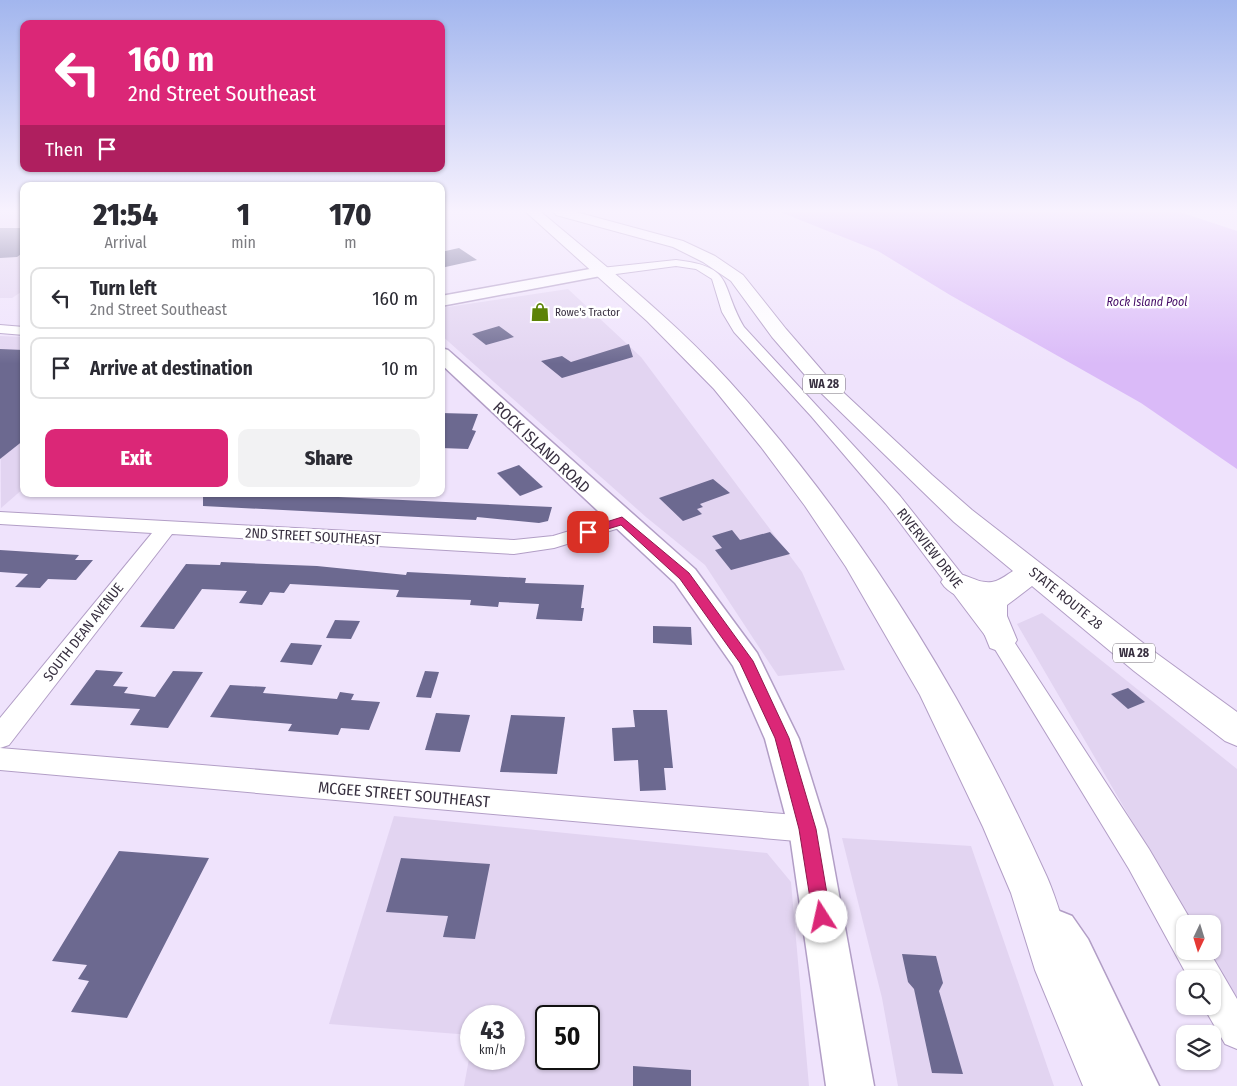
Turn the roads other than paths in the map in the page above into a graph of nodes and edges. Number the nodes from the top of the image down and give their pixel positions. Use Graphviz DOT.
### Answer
graph roads {
  1 [pos="590,263"];
  2 [pos="714,263"];
  3 [pos="699,266"];
  4 [pos="601,272"];
  5 [pos="736,278"];
  6 [pos="445,300"];
  7 [pos="0,329"];
  8 [pos="20,330"];
  9 [pos="445,358"];
  10 [pos="0,518"];
  11 [pos="622,521"];
  12 [pos="166,528"];
  13 [pos="1034,572"];
  14 [pos="956,582"];
  15 [pos="1004,590"];
  16 [pos="1001,640"];
  17 [pos="1237,731"];
  18 [pos="0,737"];
  19 [pos="0,759"];
  20 [pos="808,829"];
  21 [pos="1034,896"];
  22 [pos="1176,924"];
  23 [pos="1221,1004"];
  24 [pos="1237,1032"];
  25 [pos="850,1086"];
  26 [pos="1108,1086"];
  27 [pos="1135,1086"];
  1 -- 4 [label="highway"];
  2 -- 5 [label="highway, WA 28"];
  3 -- 4 [label="street"];
  3 -- 5 [label="highway"];
  3 -- 14 [label="street, RIVERVIEW DRIVE"];
  4 -- 6 [label="main road"];
  4 -- 21 [label="highway"];
  5 -- 13 [label="highway, STATE ROUTE 28 / WA 28"];
  7 -- 8 [label="street"];
  9 -- 11 [label="main road, ROCK ISLAND ROAD"];
  10 -- 12 [label="street, 2ND STREET SOUTHEAST"];
  11 -- 12 [label="street, 2ND STREET SOUTHEAST"];
  11 -- 20 [label="main road, ROCK ISLAND ROAD"];
  12 -- 18 [label="street, SOUTH DEAN AVENUE"];
  13 -- 15 [label="highway"];
  13 -- 17 [label="highway, STATE ROUTE 28 / WA 28"];
  14 -- 15 [label="highway"];
  14 -- 16 [label="street, RIVERVIEW DRIVE"];
  15 -- 16 [label="highway"];
  16 -- 22 [label="street, RIVERVIEW DRIVE"];
  19 -- 20 [label="street, MCGEE STREET SOUTHEAST"];
  20 -- 25 [label="main road, ROCK ISLAND ROAD"];
  21 -- 26 [label="highway"];
  21 -- 27 [label="main road"];
  23 -- 24 [label="street"];
}
